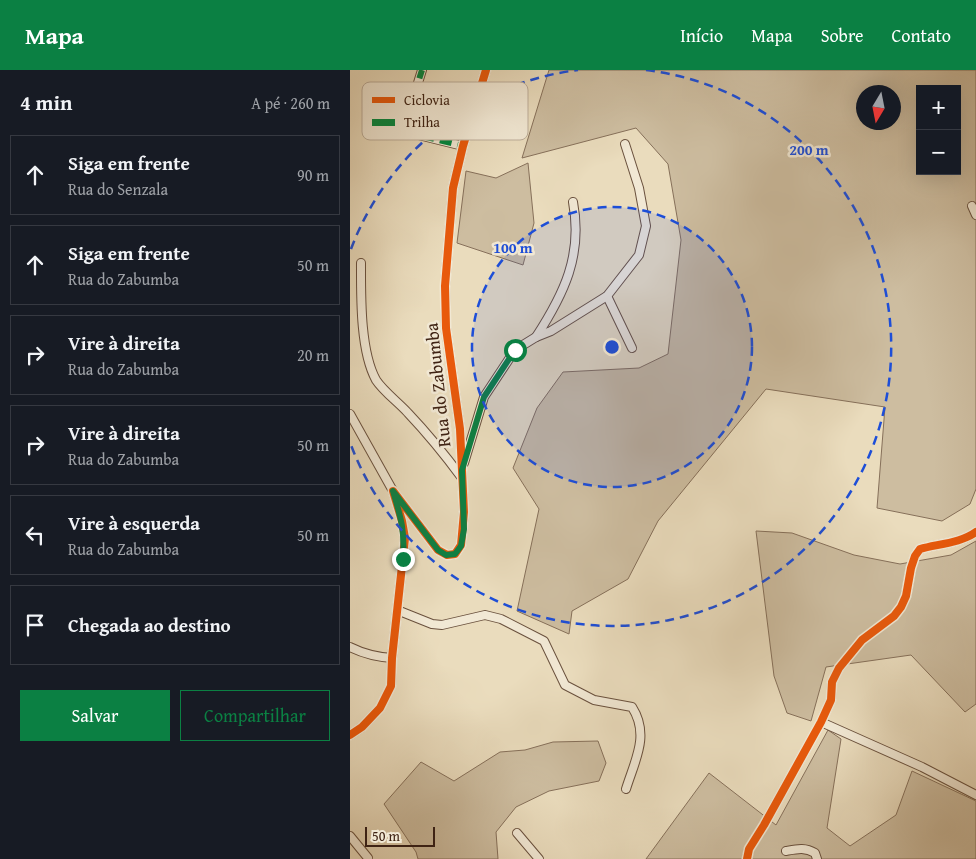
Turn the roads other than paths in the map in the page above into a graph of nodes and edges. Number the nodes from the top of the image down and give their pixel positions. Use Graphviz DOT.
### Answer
graph roads {
  1 [pos="422,70"];
  2 [pos="486,70"];
  3 [pos="418,82"];
  4 [pos="482,82"];
  5 [pos="440,140"];
  6 [pos="465,140"];
  7 [pos="625,144"];
  8 [pos="463,146"];
  9 [pos="573,202"];
  10 [pos="972,206"];
  11 [pos="976,215"];
  12 [pos="360,263"];
  13 [pos="607,296"];
  14 [pos="536,337"];
  15 [pos="632,348"];
  16 [pos="350,414"];
  17 [pos="462,474"];
  18 [pos="393,491"];
  19 [pos="976,532"];
  20 [pos="397,610"];
  21 [pos="350,647"];
  22 [pos="392,658"];
  23 [pos="821,722"];
  24 [pos="350,735"];
  25 [pos="626,789"];
  26 [pos="976,795"];
  27 [pos="517,833"];
  28 [pos="350,836"];
  29 [pos="786,851"];
  30 [pos="368,858"];
  31 [pos="539,859"];
  32 [pos="747,859"];
  33 [pos="817,859"];
  1 -- 3 [label="street"];
  2 -- 4 [label="street, Rua do Zabumba"];
  5 -- 8 [label="street"];
  6 -- 8 [label="street, Rua do Zabumba"];
  7 -- 13 [label="street"];
  8 -- 17 [label="street, Rua do Zabumba"];
  9 -- 14 [label="street"];
  10 -- 11 [label="street"];
  12 -- 17 [label="street"];
  13 -- 14 [label="street"];
  13 -- 15 [label="street"];
  14 -- 17 [label="street"];
  16 -- 18 [label="street"];
  17 -- 18 [label="street, Rua do Zabumba"];
  18 -- 20 [label="street"];
  19 -- 23 [label="street"];
  20 -- 22 [label="street"];
  20 -- 25 [label="street"];
  21 -- 22 [label="street"];
  22 -- 24 [label="street"];
  23 -- 26 [label="street"];
  23 -- 32 [label="street"];
  27 -- 31 [label="street"];
  28 -- 30 [label="street"];
  29 -- 33 [label="street"];
}
